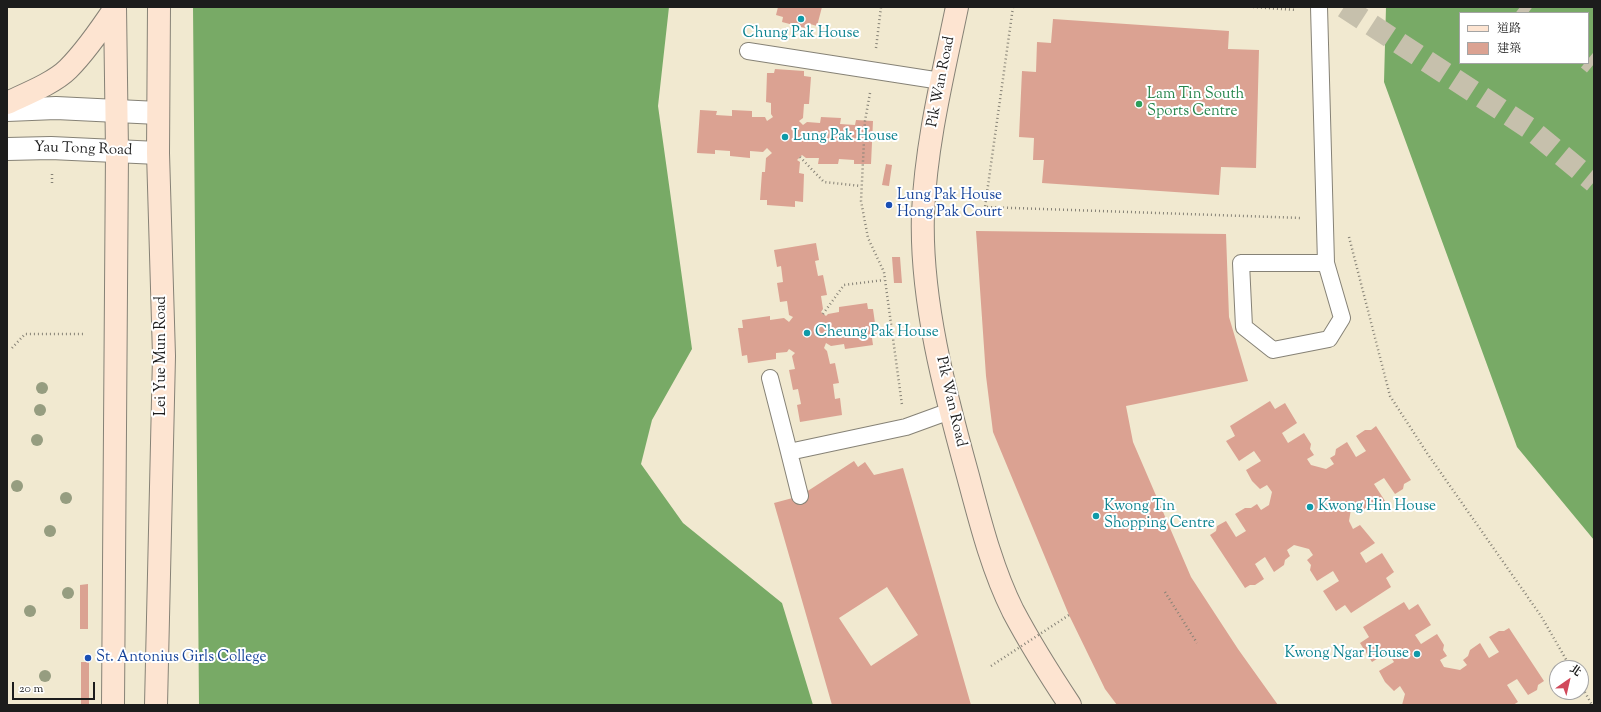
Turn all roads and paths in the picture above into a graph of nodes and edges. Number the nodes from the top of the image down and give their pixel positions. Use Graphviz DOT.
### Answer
graph roads {
  1 [pos="159,7"];
  2 [pos="882,7"];
  3 [pos="956,7"];
  4 [pos="1013,7"];
  5 [pos="1254,7"];
  6 [pos="1319,7"];
  7 [pos="115,8"];
  8 [pos="1300,11"];
  9 [pos="748,51"];
  10 [pos="872,71"];
  11 [pos="941,81"];
  12 [pos="7,103"];
  13 [pos="7,110"];
  14 [pos="117,111"];
  15 [pos="158,113"];
  16 [pos="7,150"];
  17 [pos="117,151"];
  18 [pos="158,153"];
  19 [pos="800,157"];
  20 [pos="861,186"];
  21 [pos="1305,212"];
  22 [pos="1326,263"];
  23 [pos="884,280"];
  24 [pos="1366,302"];
  25 [pos="823,314"];
  26 [pos="85,334"];
  27 [pos="12,348"];
  28 [pos="770,378"];
  29 [pos="902,406"];
  30 [pos="950,411"];
  31 [pos="789,452"];
  32 [pos="800,496"];
  33 [pos="1165,592"];
  34 [pos="1069,615"];
  35 [pos="1197,642"];
  36 [pos="1566,660"];
  37 [pos="991,666"];
  38 [pos="113,705"];
  39 [pos="156,705"];
  40 [pos="1070,705"];
  1 -- 15 [label="main road, Lei Yue Mun Road"];
  2 -- 10 [label="path"];
  3 -- 11 [label="main road, Pik Wan Road"];
  4 -- 21 [label="path"];
  5 -- 8 [label="path"];
  6 -- 22 [label="lane"];
  7 -- 12 [label="main road"];
  7 -- 14 [label="main road"];
  9 -- 10 [label="lane"];
  10 -- 11 [label="lane"];
  10 -- 20 [label="path"];
  11 -- 30 [label="main road, Pik Wan Road"];
  13 -- 14 [label="street"];
  14 -- 15 [label="street"];
  14 -- 17 [label="main road"];
  15 -- 18 [label="main road, Lei Yue Mun Road"];
  16 -- 17 [label="street, Yau Tong Road"];
  17 -- 18 [label="street, Yau Tong Road"];
  17 -- 38 [label="main road"];
  18 -- 39 [label="main road, Lei Yue Mun Road"];
  19 -- 20 [label="path"];
  20 -- 23 [label="path"];
  22 -- 22 [label="lane"];
  23 -- 25 [label="path"];
  23 -- 29 [label="path"];
  24 -- 36 [label="path"];
  26 -- 27 [label="path"];
  28 -- 31 [label="lane"];
  30 -- 31 [label="lane"];
  30 -- 40 [label="main road, Pik Wan Road"];
  31 -- 32 [label="lane"];
  33 -- 35 [label="path"];
  34 -- 37 [label="path, bridge"];
}
